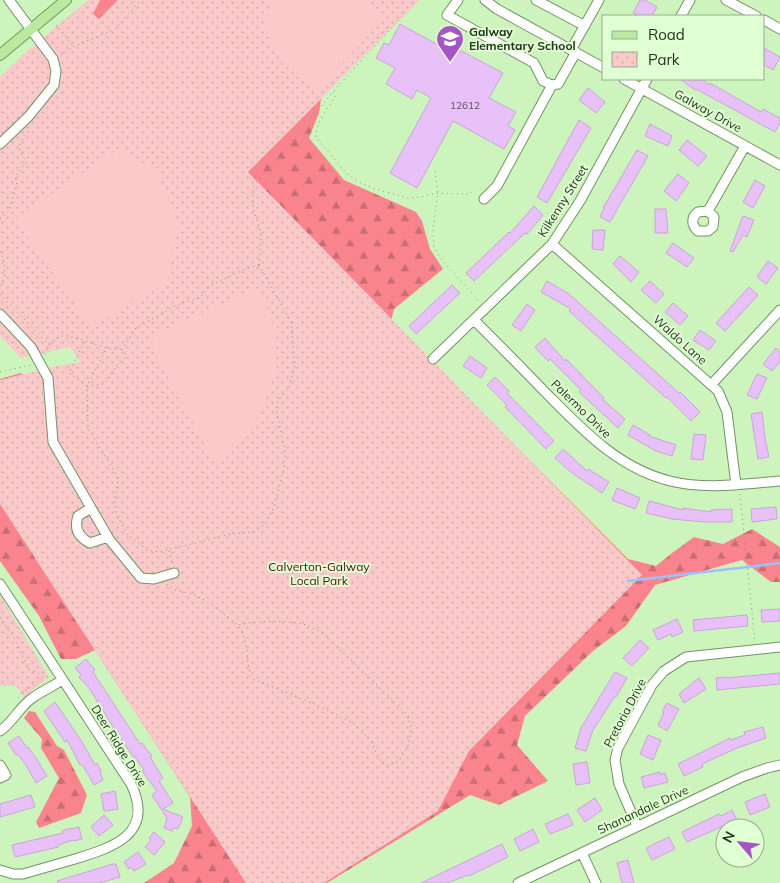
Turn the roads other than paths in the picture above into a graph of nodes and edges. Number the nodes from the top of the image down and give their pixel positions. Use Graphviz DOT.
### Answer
graph roads {
  1 [pos="9,0"];
  2 [pos="458,0"];
  3 [pos="485,0"];
  4 [pos="536,0"];
  5 [pos="599,0"];
  6 [pos="690,0"];
  7 [pos="726,0"];
  8 [pos="68,1"];
  9 [pos="682,15"];
  10 [pos="754,15"];
  11 [pos="765,21"];
  12 [pos="585,26"];
  13 [pos="31,28"];
  14 [pos="780,29"];
  15 [pos="574,51"];
  16 [pos="0,55"];
  17 [pos="602,67"];
  18 [pos="626,80"];
  19 [pos="646,80"];
  20 [pos="552,85"];
  21 [pos="641,88"];
  22 [pos="0,144"];
  23 [pos="745,146"];
  24 [pos="780,165"];
  25 [pos="484,199"];
  26 [pos="708,211"];
  27 [pos="552,244"];
  28 [pos="780,310"];
  29 [pos="0,314"];
  30 [pos="474,320"];
  31 [pos="433,359"];
  32 [pos="711,385"];
  33 [pos="780,481"];
  34 [pos="736,485"];
  35 [pos="90,508"];
  36 [pos="108,537"];
  37 [pos="174,573"];
  38 [pos="0,584"];
  39 [pos="780,647"];
  40 [pos="59,682"];
  41 [pos="0,731"];
  42 [pos="0,765"];
  43 [pos="780,765"];
  44 [pos="0,778"];
  45 [pos="637,826"];
  46 [pos="582,853"];
  47 [pos="0,870"];
  48 [pos="518,883"];
  49 [pos="596,883"];
  1 -- 13 [label="street"];
  2 -- 20 [label="street"];
  3 -- 15 [label="street"];
  4 -- 12 [label="street"];
  5 -- 12 [label="street"];
  6 -- 9 [label="street"];
  7 -- 10 [label="street"];
  8 -- 13 [label="main road"];
  11 -- 14 [label="street"];
  12 -- 15 [label="street"];
  13 -- 16 [label="main road"];
  13 -- 22 [label="street"];
  15 -- 17 [label="street"];
  15 -- 20 [label="street"];
  18 -- 21 [label="street, Galway Drive"];
  19 -- 21 [label="street, Kilkenny Street"];
  20 -- 25 [label="street"];
  21 -- 23 [label="street, Galway Drive"];
  21 -- 27 [label="street, Kilkenny Street"];
  23 -- 24 [label="street, Galway Drive"];
  23 -- 26 [label="street"];
  27 -- 30 [label="street, Kilkenny Street"];
  27 -- 32 [label="street, Waldo Lane"];
  28 -- 32 [label="street"];
  29 -- 35 [label="street"];
  30 -- 31 [label="street, Kilkenny Street"];
  30 -- 34 [label="street, Palermo Drive"];
  32 -- 34 [label="street, Waldo Lane"];
  33 -- 34 [label="street, Palermo Drive"];
  35 -- 36 [label="street"];
  35 -- 36 [label="street"];
  36 -- 37 [label="street"];
  38 -- 40 [label="street, Deer Ridge Drive"];
  39 -- 45 [label="street, Pretoria Drive"];
  40 -- 41 [label="street"];
  40 -- 47 [label="street, Deer Ridge Drive"];
  42 -- 44 [label="street"];
  43 -- 45 [label="street, Shanandale Drive"];
  45 -- 46 [label="street, Shanandale Drive"];
  46 -- 48 [label="street, Shanandale Drive"];
  46 -- 49 [label="street"];
}
